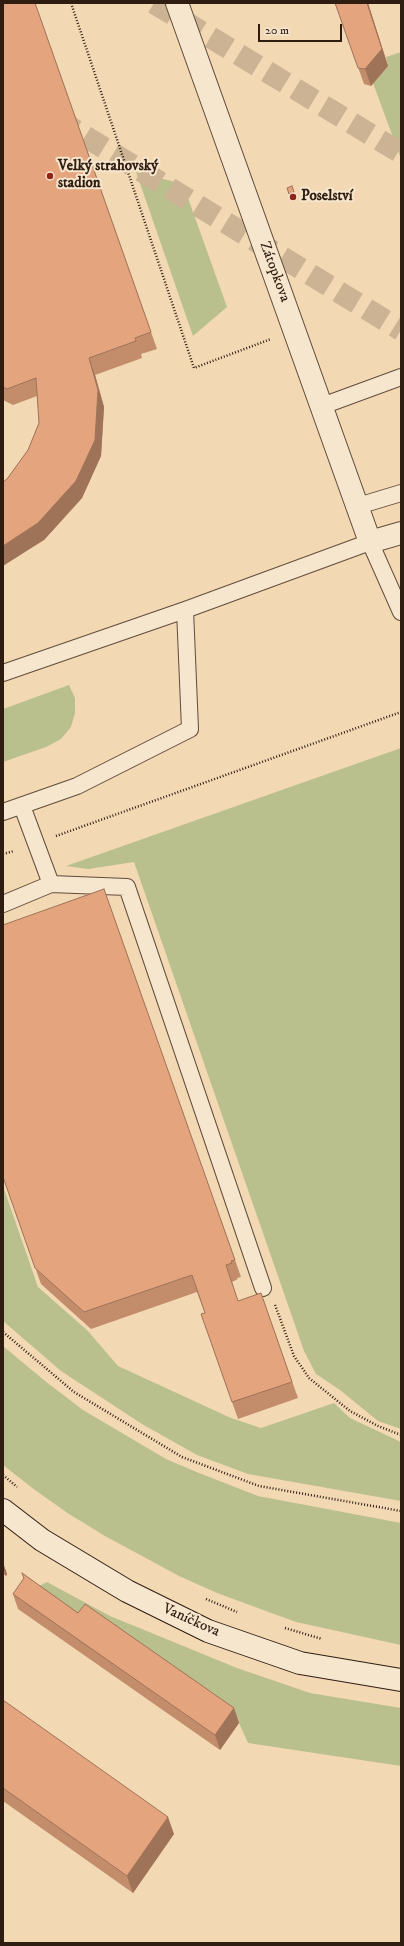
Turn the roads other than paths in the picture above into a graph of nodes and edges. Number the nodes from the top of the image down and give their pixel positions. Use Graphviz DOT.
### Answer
graph roads {
  1 [pos="177,3"];
  2 [pos="401,377"];
  3 [pos="322,406"];
  4 [pos="401,493"];
  5 [pos="358,506"];
  6 [pos="401,532"];
  7 [pos="370,542"];
  8 [pos="185,610"];
  9 [pos="401,612"];
  10 [pos="3,673"];
  11 [pos="22,806"];
  12 [pos="3,812"];
  13 [pos="51,884"];
  14 [pos="3,904"];
  15 [pos="263,1288"];
  16 [pos="3,1510"];
  17 [pos="401,1680"];
  1 -- 3 [label="street, Zátopkova"];
  2 -- 3 [label="lane"];
  3 -- 5 [label="street, Zátopkova"];
  4 -- 5 [label="lane"];
  5 -- 7 [label="street, Zátopkova"];
  6 -- 7 [label="street"];
  7 -- 8 [label="lane"];
  7 -- 9 [label="lane"];
  8 -- 10 [label="lane"];
  8 -- 11 [label="lane"];
  11 -- 12 [label="lane"];
  11 -- 13 [label="lane"];
  13 -- 14 [label="lane"];
  13 -- 15 [label="lane"];
  16 -- 17 [label="street, Vaníčkova"];
}
